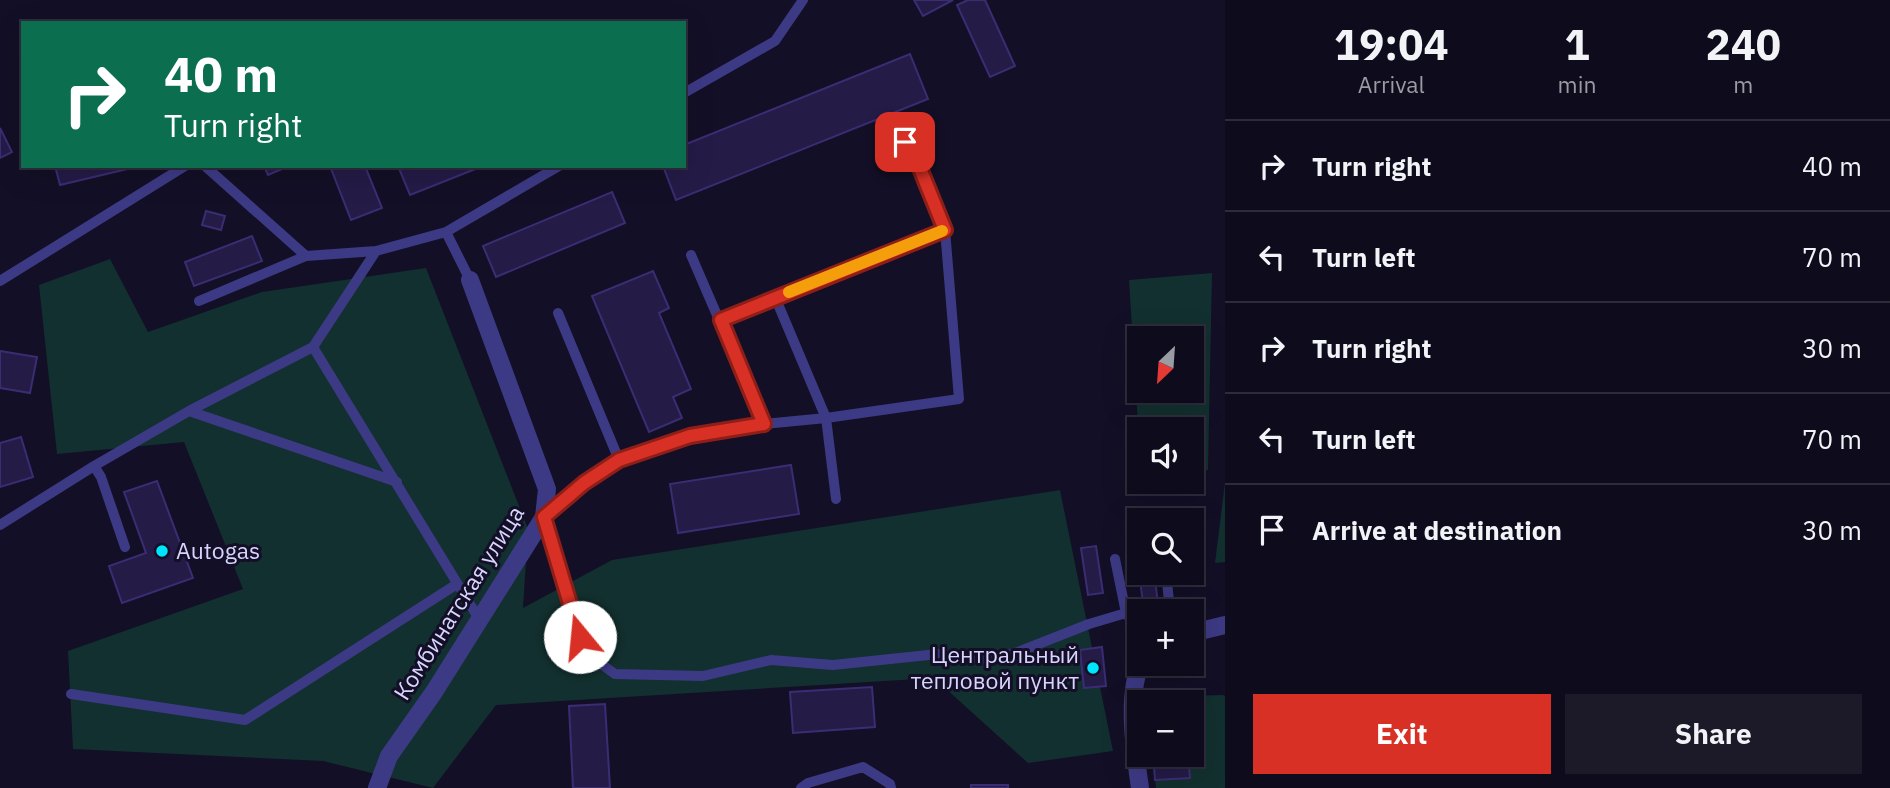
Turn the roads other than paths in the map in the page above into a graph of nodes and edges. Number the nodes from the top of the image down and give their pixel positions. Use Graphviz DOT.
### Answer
graph roads {
  1 [pos="803,0"];
  2 [pos="686,92"];
  3 [pos="905,142"];
  4 [pos="182,168"];
  5 [pos="207,168"];
  6 [pos="556,168"];
  7 [pos="945,230"];
  8 [pos="446,232"];
  9 [pos="376,251"];
  10 [pos="691,255"];
  11 [pos="306,256"];
  12 [pos="470,280"];
  13 [pos="0,281"];
  14 [pos="775,297"];
  15 [pos="199,301"];
  16 [pos="558,313"];
  17 [pos="721,320"];
  18 [pos="313,347"];
  19 [pos="189,411"];
  20 [pos="827,418"];
  21 [pos="764,424"];
  22 [pos="619,460"];
  23 [pos="94,466"];
  24 [pos="397,482"];
  25 [pos="836,499"];
  26 [pos="544,517"];
  27 [pos="0,525"];
  28 [pos="125,547"];
  29 [pos="1115,559"];
  30 [pos="457,584"];
  31 [pos="1126,613"];
  32 [pos="479,620"];
  33 [pos="1225,625"];
  34 [pos="1204,630"];
  35 [pos="1135,676"];
  36 [pos="71,694"];
  37 [pos="377,788"];
  38 [pos="801,788"];
  39 [pos="891,788"];
  40 [pos="1140,788"];
  1 -- 2 [label="lane"];
  3 -- 7 [label="lane"];
  4 -- 13 [label="lane"];
  5 -- 11 [label="lane"];
  6 -- 8 [label="lane"];
  7 -- 14 [label="lane"];
  7 -- 20 [label="lane"];
  8 -- 9 [label="lane"];
  8 -- 12 [label="lane"];
  9 -- 11 [label="lane"];
  9 -- 18 [label="lane"];
  10 -- 17 [label="lane"];
  11 -- 15 [label="lane"];
  12 -- 26 [label="street, Комбинатская улица"];
  14 -- 17 [label="lane"];
  14 -- 20 [label="lane"];
  16 -- 22 [label="lane"];
  17 -- 21 [label="lane"];
  18 -- 19 [label="lane"];
  18 -- 24 [label="lane"];
  19 -- 23 [label="lane"];
  19 -- 24 [label="lane"];
  20 -- 21 [label="lane"];
  20 -- 25 [label="lane"];
  21 -- 22 [label="lane"];
  22 -- 26 [label="lane"];
  23 -- 27 [label="lane"];
  23 -- 28 [label="lane"];
  24 -- 30 [label="lane"];
  26 -- 31 [label="lane"];
  26 -- 32 [label="street, Комбинатская улица"];
  29 -- 31 [label="lane"];
  30 -- 32 [label="lane"];
  30 -- 36 [label="lane"];
  32 -- 37 [label="street, Комбинатская улица"];
  33 -- 34 [label="street"];
  35 -- 40 [label="street"];
  38 -- 39 [label="lane"];
}
